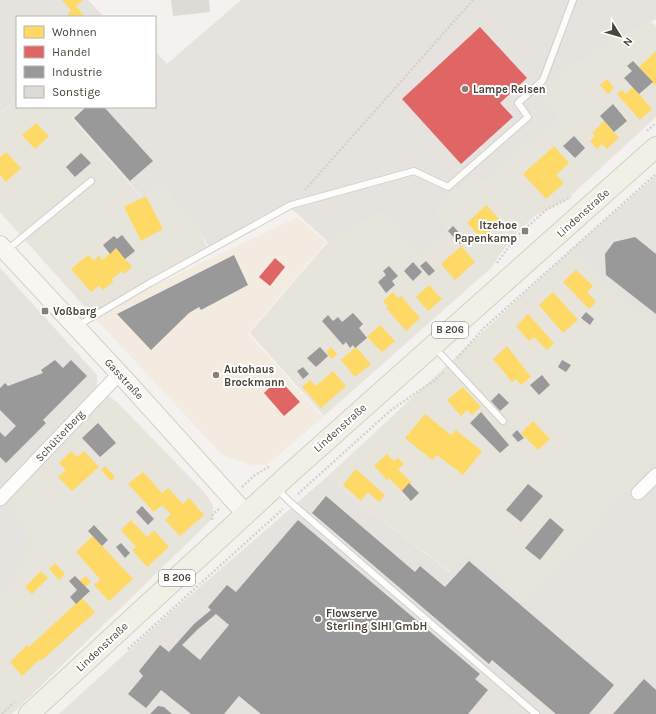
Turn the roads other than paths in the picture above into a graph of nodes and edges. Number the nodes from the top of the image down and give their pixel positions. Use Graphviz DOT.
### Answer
graph roads {
  1 [pos="573,0"];
  2 [pos="656,146"];
  3 [pos="91,181"];
  4 [pos="3,248"];
  5 [pos="75,327"];
  6 [pos="432,345"];
  7 [pos="119,374"];
  8 [pos="503,421"];
  9 [pos="656,475"];
  10 [pos="275,487"];
  11 [pos="638,493"];
  12 [pos="0,499"];
  13 [pos="246,514"];
  14 [pos="33,713"];
  15 [pos="536,714"];
  1 -- 5 [label="lane"];
  2 -- 6 [label="main road, Lindenstraße / B 206"];
  3 -- 4 [label="lane"];
  4 -- 5 [label="street, Gasstraße"];
  5 -- 7 [label="street, Gasstraße"];
  6 -- 8 [label="lane"];
  6 -- 10 [label="main road, Lindenstraße / B 206"];
  7 -- 12 [label="street, Schütterberg"];
  7 -- 13 [label="street, Gasstraße"];
  9 -- 11 [label="street"];
  10 -- 13 [label="main road, Lindenstraße / B 206"];
  10 -- 15 [label="lane"];
  13 -- 14 [label="main road, Lindenstraße / B 206"];
}
